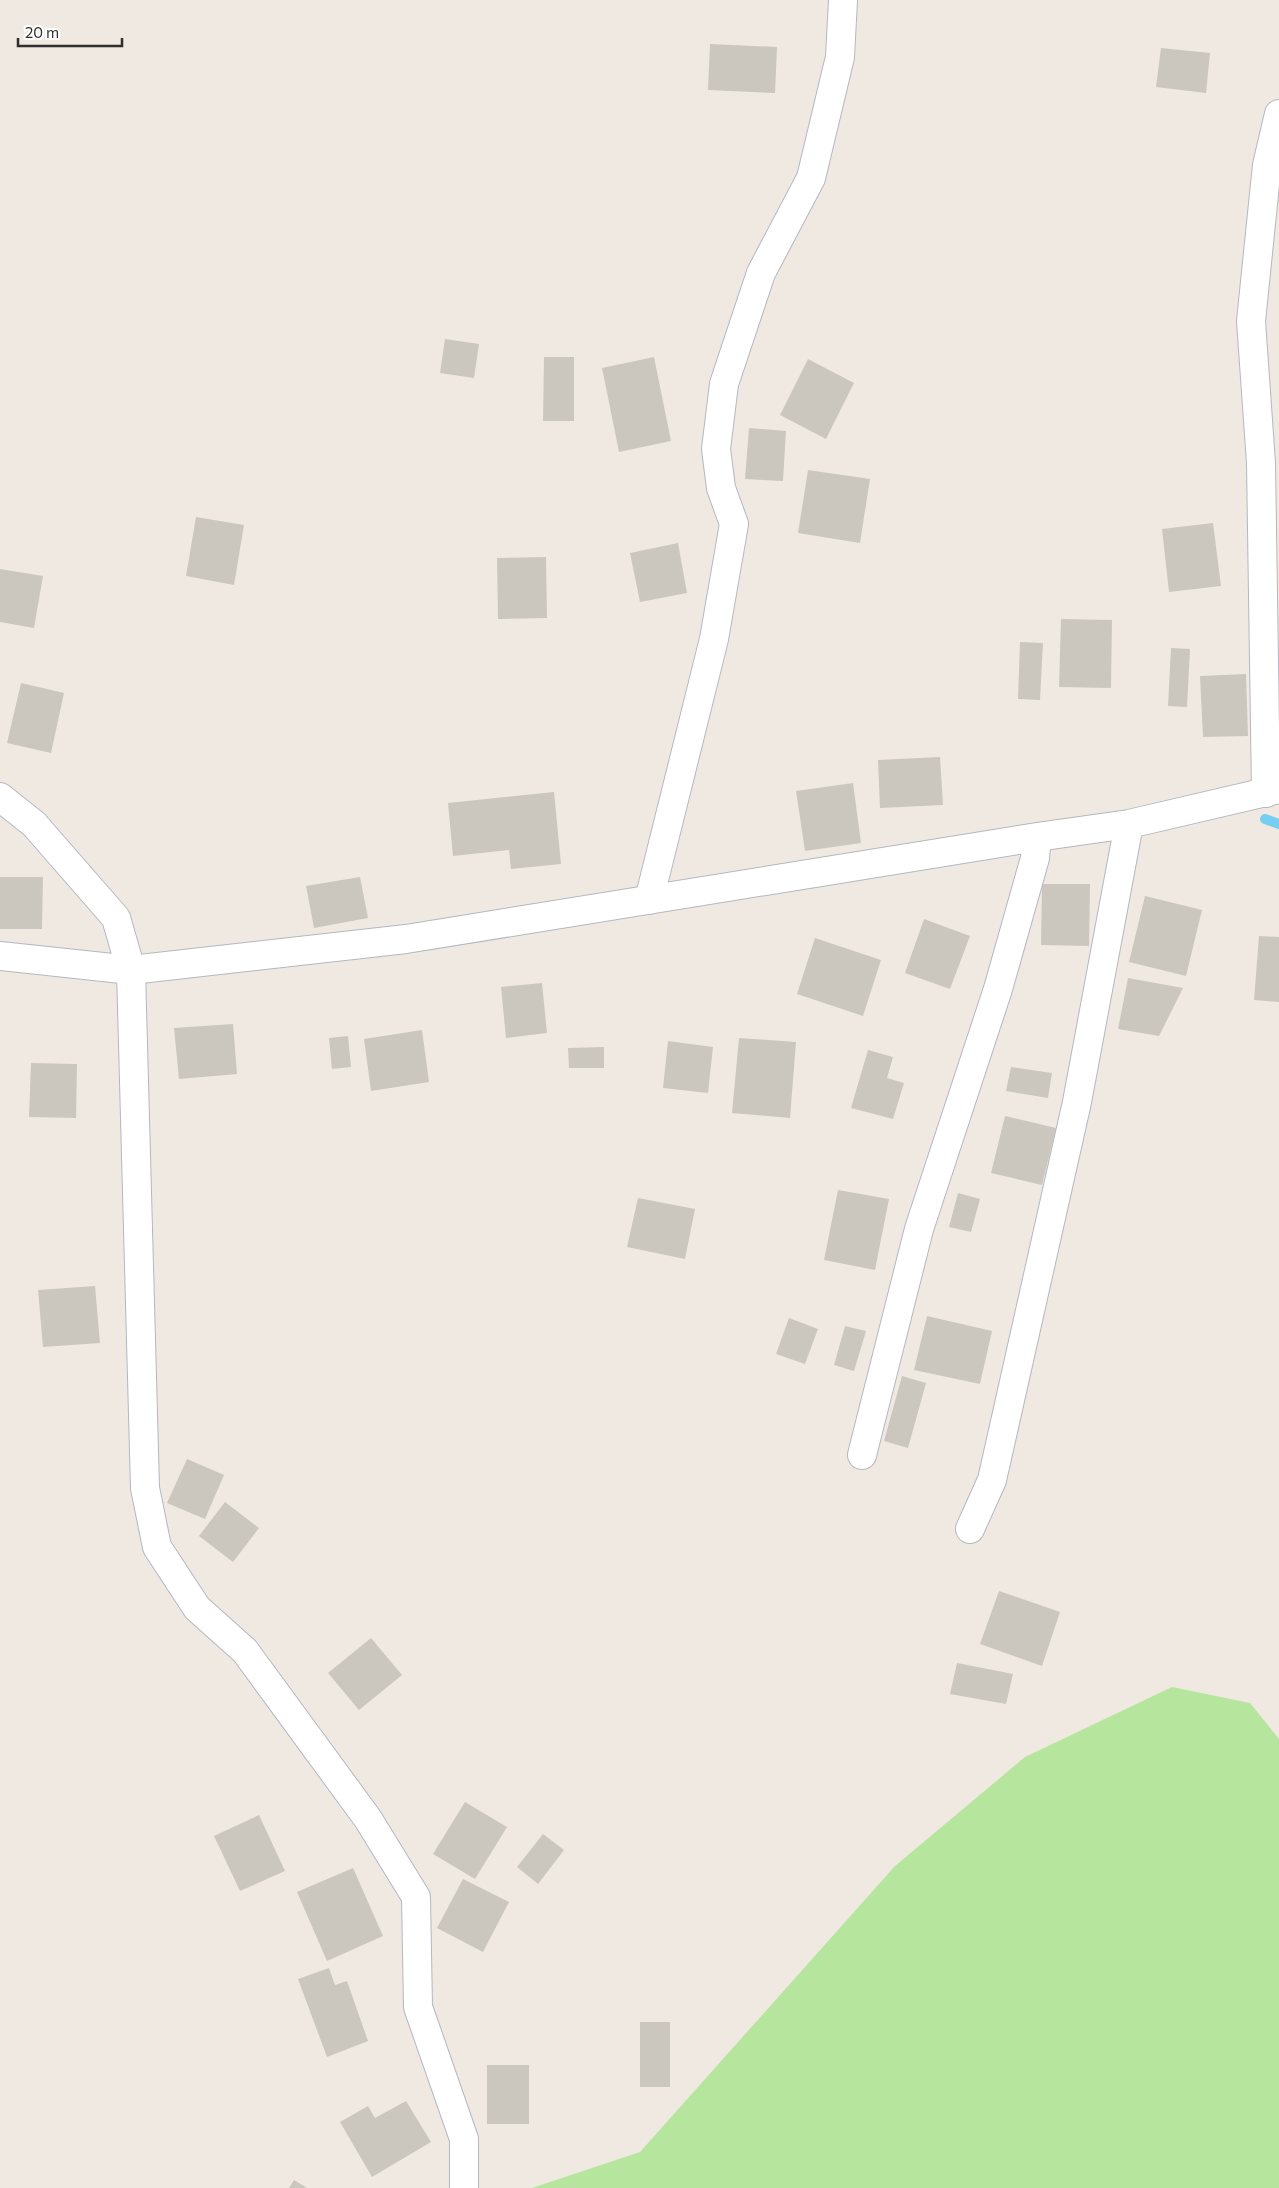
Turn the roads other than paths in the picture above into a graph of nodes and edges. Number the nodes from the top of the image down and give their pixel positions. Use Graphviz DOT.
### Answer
graph roads {
  1 [pos="843,0"];
  2 [pos="1279,114"];
  3 [pos="1272,791"];
  4 [pos="0,797"];
  5 [pos="1129,824"];
  6 [pos="1037,837"];
  7 [pos="648,900"];
  8 [pos="0,956"];
  9 [pos="131,970"];
  10 [pos="862,1455"];
  11 [pos="970,1529"];
  12 [pos="464,2188"];
  1 -- 7 [label="street"];
  2 -- 3 [label="street"];
  3 -- 5 [label="street"];
  4 -- 9 [label="street"];
  5 -- 6 [label="street"];
  5 -- 11 [label="street"];
  6 -- 7 [label="street"];
  6 -- 10 [label="street"];
  7 -- 9 [label="street"];
  8 -- 9 [label="street"];
  9 -- 12 [label="street"];
}
